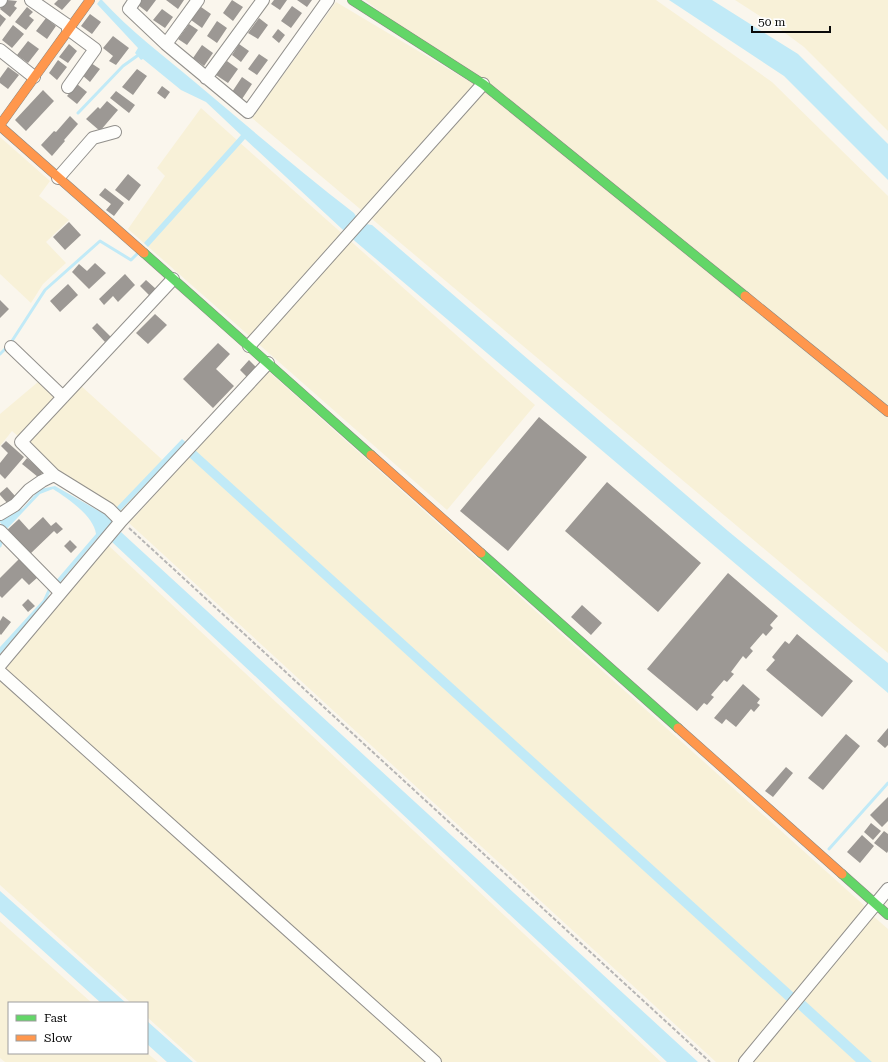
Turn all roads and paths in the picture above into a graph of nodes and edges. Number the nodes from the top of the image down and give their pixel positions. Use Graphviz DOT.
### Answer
graph roads {
  1 [pos="31,0"];
  2 [pos="90,0"];
  3 [pos="135,0"];
  4 [pos="198,0"];
  5 [pos="263,0"];
  6 [pos="328,0"];
  7 [pos="352,0"];
  8 [pos="69,28"];
  9 [pos="166,44"];
  10 [pos="0,50"];
  11 [pos="34,77"];
  12 [pos="206,78"];
  13 [pos="483,84"];
  14 [pos="68,87"];
  15 [pos="0,126"];
  16 [pos="115,132"];
  17 [pos="58,178"];
  18 [pos="173,279"];
  19 [pos="249,346"];
  20 [pos="11,347"];
  21 [pos="268,363"];
  22 [pos="63,397"];
  23 [pos="888,412"];
  24 [pos="54,475"];
  25 [pos="0,514"];
  26 [pos="121,521"];
  27 [pos="0,531"];
  28 [pos="60,592"];
  29 [pos="0,665"];
  30 [pos="0,672"];
  31 [pos="888,889"];
  32 [pos="876,904"];
  33 [pos="888,915"];
  34 [pos="435,1062"];
  35 [pos="710,1062"];
  36 [pos="745,1062"];
  1 -- 8 [label="street"];
  2 -- 8 [label="street"];
  3 -- 9 [label="street"];
  4 -- 9 [label="street"];
  5 -- 12 [label="street"];
  6 -- 12 [label="street"];
  7 -- 13 [label="street"];
  8 -- 11 [label="street"];
  8 -- 14 [label="street"];
  9 -- 12 [label="street"];
  10 -- 11 [label="street"];
  11 -- 15 [label="street"];
  13 -- 19 [label="street"];
  13 -- 23 [label="street"];
  15 -- 17 [label="street"];
  16 -- 17 [label="street"];
  17 -- 18 [label="street"];
  18 -- 19 [label="street"];
  18 -- 22 [label="street"];
  19 -- 21 [label="street"];
  20 -- 22 [label="street"];
  21 -- 26 [label="street"];
  21 -- 32 [label="street"];
  22 -- 24 [label="street"];
  24 -- 25 [label="street"];
  24 -- 26 [label="street"];
  26 -- 28 [label="street"];
  26 -- 35 [label="path"];
  27 -- 28 [label="street"];
  28 -- 29 [label="street"];
  30 -- 34 [label="street"];
  31 -- 32 [label="street"];
  32 -- 33 [label="street"];
  32 -- 36 [label="street"];
}
